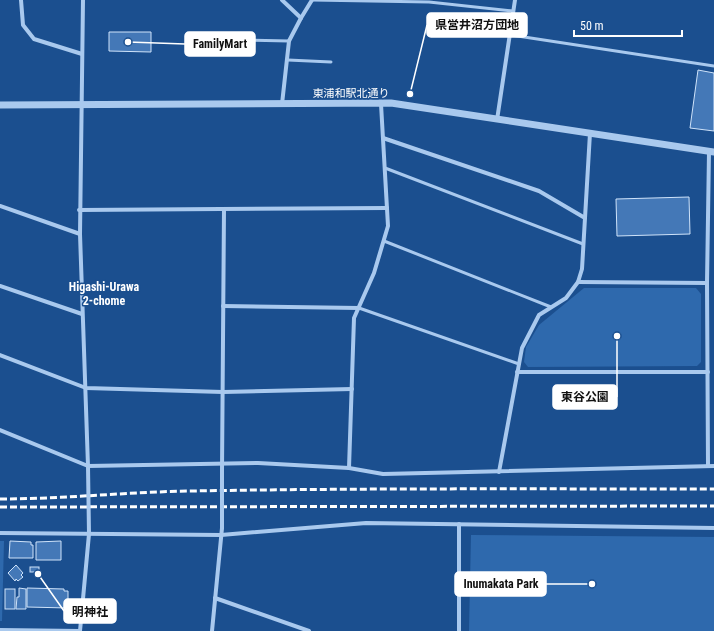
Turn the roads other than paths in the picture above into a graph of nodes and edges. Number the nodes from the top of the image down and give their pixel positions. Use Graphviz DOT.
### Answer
graph roads {
  1 [pos="21,0"];
  2 [pos="83,0"];
  3 [pos="282,0"];
  4 [pos="312,0"];
  5 [pos="515,0"];
  6 [pos="514,11"];
  7 [pos="301,18"];
  8 [pos="511,35"];
  9 [pos="245,40"];
  10 [pos="289,41"];
  11 [pos="82,54"];
  12 [pos="288,60"];
  13 [pos="331,62"];
  14 [pos="714,66"];
  15 [pos="282,104"];
  16 [pos="381,104"];
  17 [pos="0,105"];
  18 [pos="80,105"];
  19 [pos="497,120"];
  20 [pos="590,133"];
  21 [pos="383,138"];
  22 [pos="711,152"];
  23 [pos="385,168"];
  24 [pos="0,206"];
  25 [pos="387,208"];
  26 [pos="224,209"];
  27 [pos="79,210"];
  28 [pos="585,218"];
  29 [pos="80,234"];
  30 [pos="384,241"];
  31 [pos="583,244"];
  32 [pos="578,282"];
  33 [pos="707,283"];
  34 [pos="0,286"];
  35 [pos="223,306"];
  36 [pos="551,307"];
  37 [pos="359,308"];
  38 [pos="82,314"];
  39 [pos="0,355"];
  40 [pos="519,364"];
  41 [pos="517,372"];
  42 [pos="708,372"];
  43 [pos="86,388"];
  44 [pos="352,389"];
  45 [pos="223,392"];
  46 [pos="0,430"];
  47 [pos="222,464"];
  48 [pos="88,466"];
  49 [pos="708,466"];
  50 [pos="714,466"];
  51 [pos="349,468"];
  52 [pos="499,472"];
  53 [pos="459,524"];
  54 [pos="714,528"];
  55 [pos="0,533"];
  56 [pos="89,534"];
  57 [pos="222,535"];
  58 [pos="215,598"];
  59 [pos="0,630"];
  60 [pos="80,631"];
  61 [pos="212,631"];
  62 [pos="309,631"];
  63 [pos="459,631"];
  1 -- 11 [label="street"];
  2 -- 11 [label="street"];
  3 -- 7 [label="street"];
  4 -- 6 [label="lane"];
  4 -- 7 [label="street"];
  5 -- 6 [label="street"];
  6 -- 8 [label="street"];
  7 -- 10 [label="street"];
  8 -- 14 [label="lane"];
  8 -- 19 [label="street"];
  9 -- 10 [label="lane"];
  10 -- 12 [label="street"];
  11 -- 18 [label="street"];
  12 -- 13 [label="lane"];
  12 -- 15 [label="street"];
  15 -- 16 [label="street, 東浦和駅北通り"];
  15 -- 18 [label="street, 東浦和駅北通り"];
  16 -- 19 [label="street, 東浦和駅北通り"];
  16 -- 21 [label="street"];
  17 -- 18 [label="street, 東浦和駅北通り"];
  18 -- 27 [label="street"];
  19 -- 20 [label="street, 東浦和駅北通り"];
  20 -- 22 [label="street, 東浦和駅北通り"];
  20 -- 28 [label="street"];
  21 -- 23 [label="street"];
  21 -- 28 [label="street"];
  22 -- 33 [label="street"];
  23 -- 25 [label="street"];
  23 -- 31 [label="lane"];
  24 -- 29 [label="street"];
  25 -- 26 [label="street"];
  25 -- 30 [label="street"];
  26 -- 27 [label="street"];
  26 -- 35 [label="street"];
  27 -- 29 [label="street"];
  28 -- 31 [label="street"];
  29 -- 38 [label="street"];
  30 -- 36 [label="lane"];
  30 -- 37 [label="street"];
  31 -- 32 [label="street"];
  32 -- 33 [label="street"];
  32 -- 36 [label="street"];
  33 -- 42 [label="street"];
  34 -- 38 [label="street"];
  35 -- 37 [label="street"];
  35 -- 45 [label="street"];
  36 -- 40 [label="street"];
  37 -- 40 [label="lane"];
  37 -- 44 [label="street"];
  38 -- 43 [label="street"];
  39 -- 43 [label="street"];
  40 -- 41 [label="street"];
  41 -- 42 [label="street"];
  41 -- 52 [label="street"];
  42 -- 49 [label="street"];
  43 -- 45 [label="street"];
  43 -- 48 [label="street"];
  44 -- 45 [label="street"];
  44 -- 51 [label="street"];
  45 -- 47 [label="street"];
  46 -- 48 [label="street"];
  47 -- 48 [label="street"];
  47 -- 51 [label="street"];
  47 -- 57 [label="street, bridge"];
  48 -- 56 [label="street, bridge"];
  49 -- 50 [label="street"];
  49 -- 52 [label="street"];
  51 -- 52 [label="street"];
  53 -- 54 [label="street"];
  53 -- 57 [label="street"];
  53 -- 63 [label="street"];
  55 -- 56 [label="street"];
  56 -- 57 [label="street"];
  56 -- 60 [label="street"];
  57 -- 58 [label="street"];
  58 -- 61 [label="street"];
  58 -- 62 [label="street"];
  59 -- 60 [label="street"];
}
